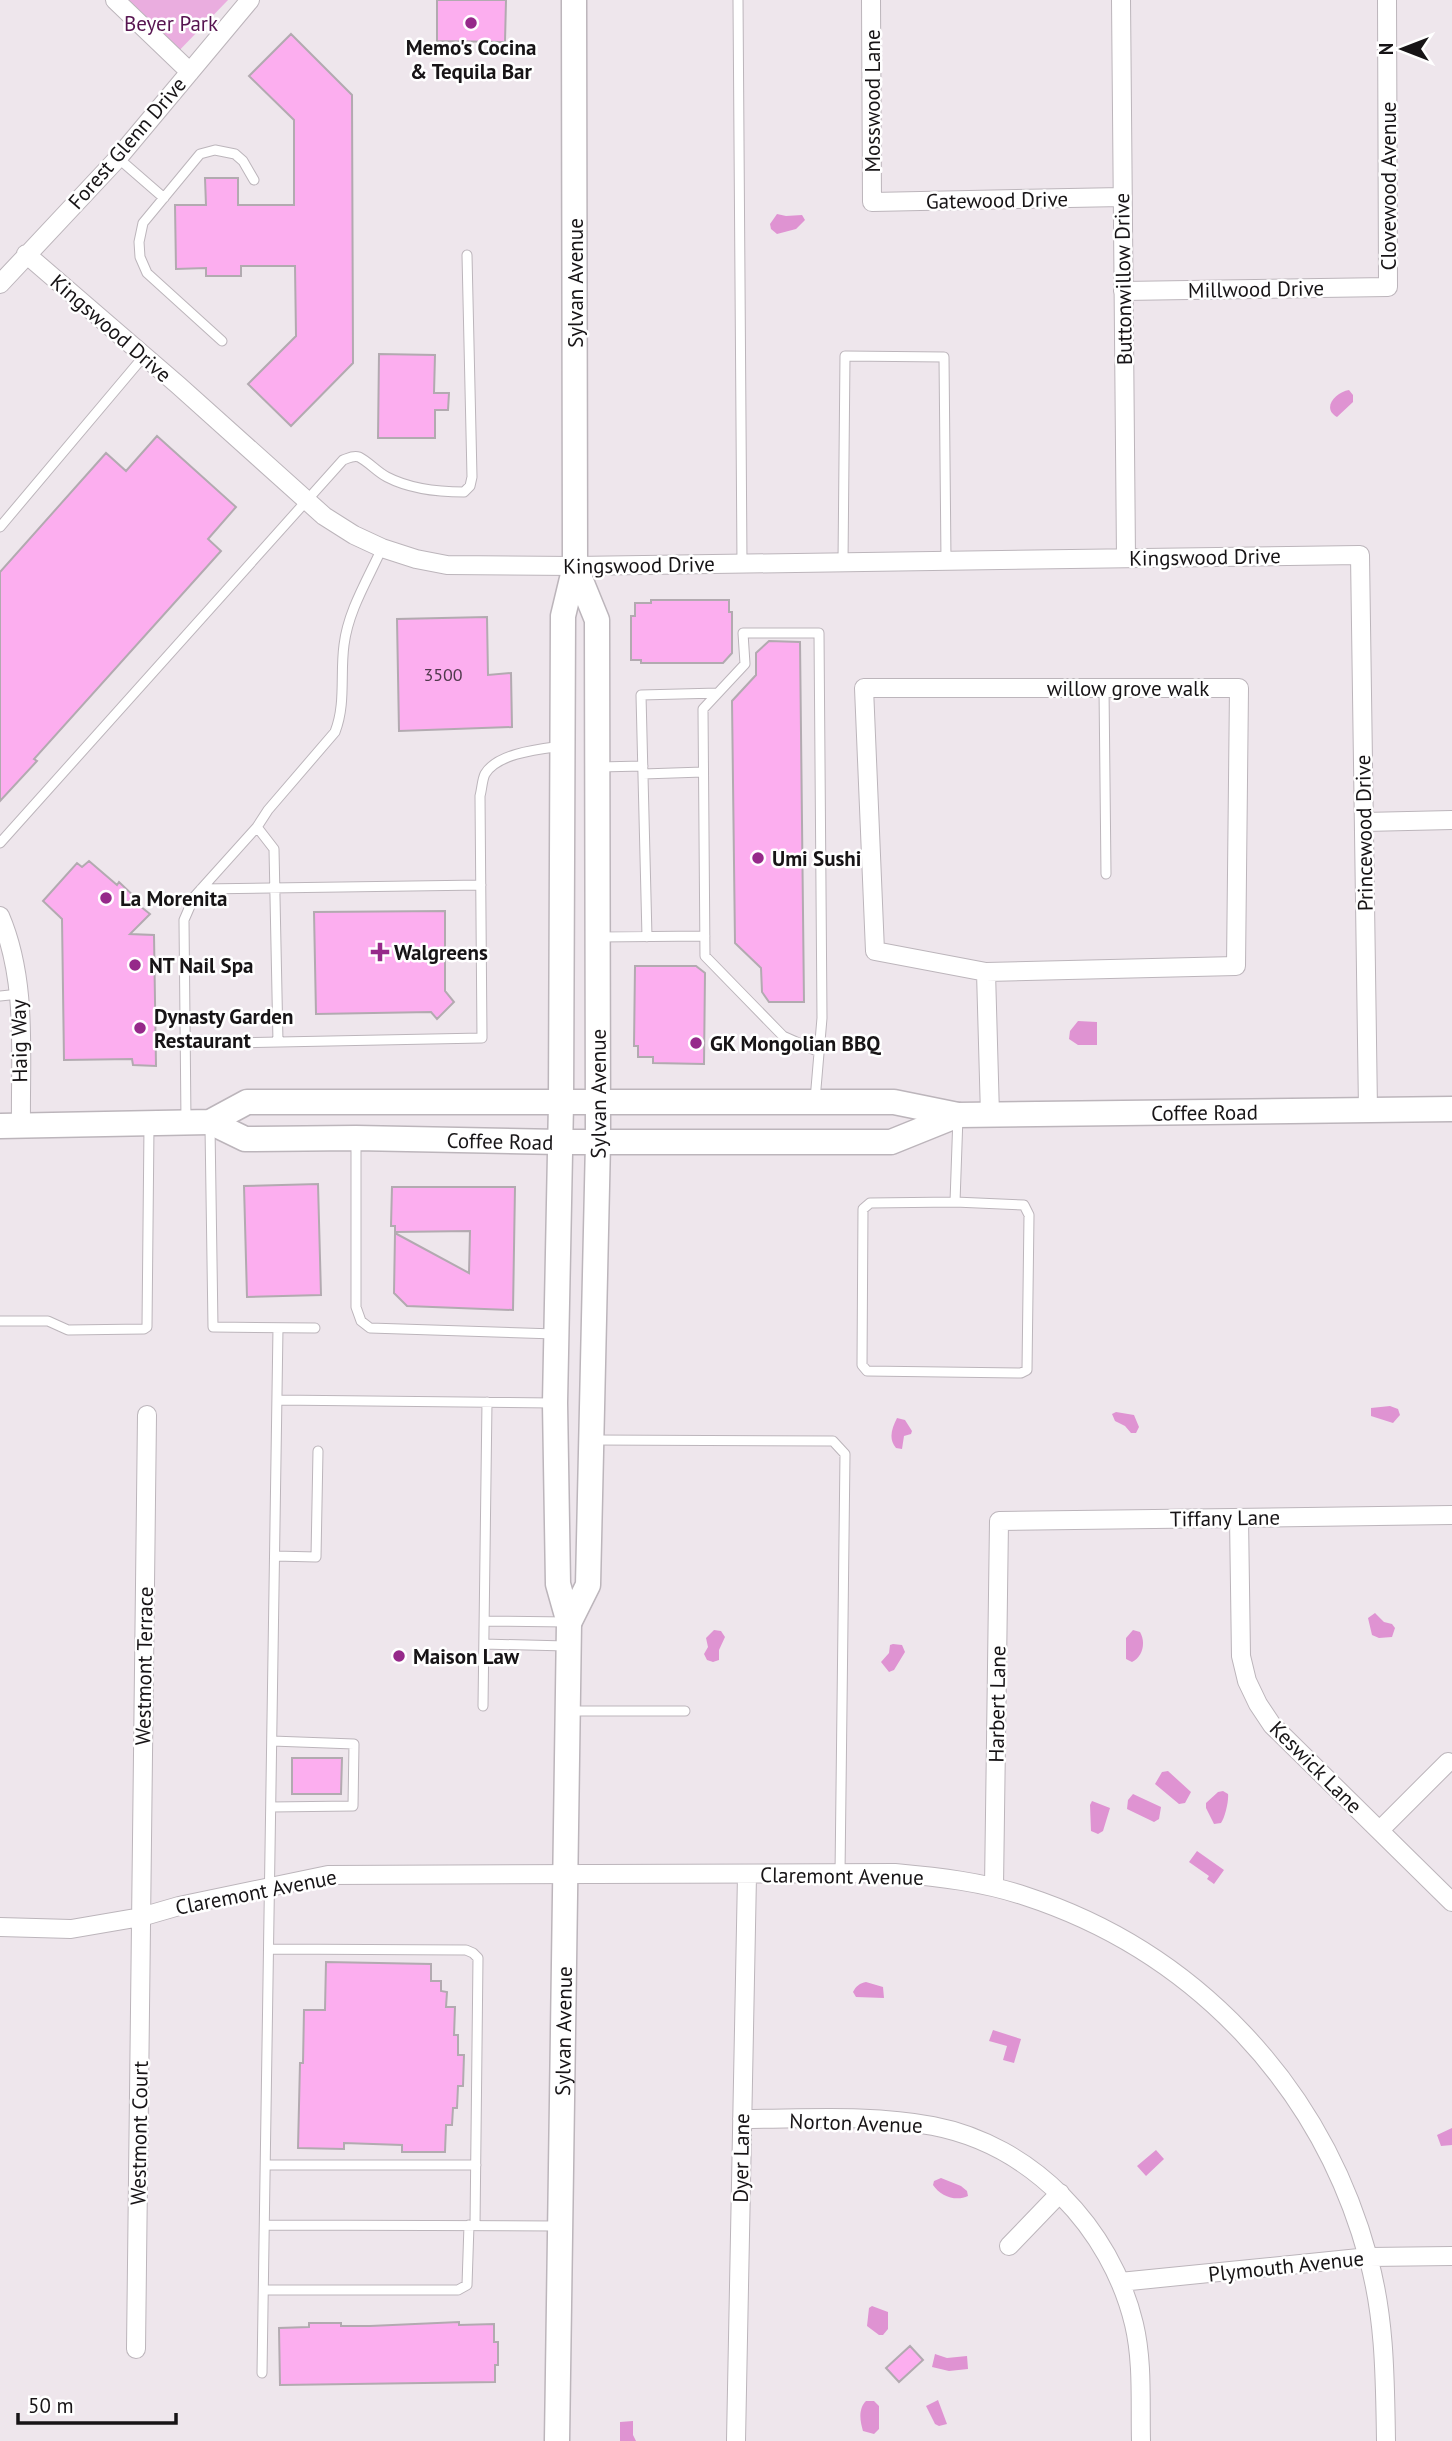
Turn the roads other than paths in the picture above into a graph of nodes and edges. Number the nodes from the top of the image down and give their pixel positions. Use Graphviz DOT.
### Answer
graph roads {
  1 [pos="115,0"];
  2 [pos="250,0"];
  3 [pos="574,0"];
  4 [pos="738,0"];
  5 [pos="871,0"];
  6 [pos="1121,0"];
  7 [pos="1387,0"];
  8 [pos="190,72"];
  9 [pos="118,158"];
  10 [pos="254,180"];
  11 [pos="1122,197"];
  12 [pos="164,198"];
  13 [pos="872,202"];
  14 [pos="26,254"];
  15 [pos="467,255"];
  16 [pos="0,284"];
  17 [pos="1388,287"];
  18 [pos="1123,291"];
  19 [pos="222,341"];
  20 [pos="144,356"];
  21 [pos="307,500"];
  22 [pos="0,527"];
  23 [pos="383,548"];
  24 [pos="1360,555"];
  25 [pos="1126,558"];
  26 [pos="946,560"];
  27 [pos="843,562"];
  28 [pos="742,564"];
  29 [pos="575,566"];
  30 [pos="1104,688"];
  31 [pos="718,693"];
  32 [pos="563,746"];
  33 [pos="597,767"];
  34 [pos="643,770"];
  35 [pos="703,772"];
  36 [pos="1452,820"];
  37 [pos="1364,822"];
  38 [pos="257,827"];
  39 [pos="0,842"];
  40 [pos="1107,874"];
  41 [pos="481,885"];
  42 [pos="275,887"];
  43 [pos="201,889"];
  44 [pos="0,916"];
  45 [pos="705,936"];
  46 [pos="597,937"];
  47 [pos="647,937"];
  48 [pos="986,972"];
  49 [pos="19,994"];
  50 [pos="0,996"];
  51 [pos="278,1042"];
  52 [pos="185,1044"];
  53 [pos="819,1052"];
  54 [pos="597,1102"];
  55 [pos="815,1102"];
  56 [pos="561,1103"];
  57 [pos="1452,1109"];
  58 [pos="1368,1110"];
  59 [pos="958,1115"];
  60 [pos="990,1115"];
  61 [pos="198,1123"];
  62 [pos="149,1125"];
  63 [pos="10,1126"];
  64 [pos="356,1138"];
  65 [pos="560,1142"];
  66 [pos="598,1142"];
  67 [pos="955,1202"];
  68 [pos="0,1321"];
  69 [pos="278,1328"];
  70 [pos="315,1328"];
  71 [pos="557,1334"];
  72 [pos="277,1399"];
  73 [pos="487,1402"];
  74 [pos="555,1403"];
  75 [pos="147,1415"];
  76 [pos="592,1440"];
  77 [pos="318,1451"];
  78 [pos="1452,1515"];
  79 [pos="1239,1518"];
  80 [pos="999,1521"];
  81 [pos="275,1556"];
  82 [pos="485,1621"];
  83 [pos="569,1634"];
  84 [pos="484,1644"];
  85 [pos="484,1706"];
  86 [pos="568,1711"];
  87 [pos="685,1711"];
  88 [pos="272,1741"];
  89 [pos="1448,1762"];
  90 [pos="271,1807"];
  91 [pos="1380,1830"];
  92 [pos="840,1874"];
  93 [pos="747,1875"];
  94 [pos="566,1876"];
  95 [pos="270,1886"];
  96 [pos="994,1887"];
  97 [pos="1452,1902"];
  98 [pos="141,1917"];
  99 [pos="0,1927"];
  100 [pos="269,1949"];
  101 [pos="742,2119"];
  102 [pos="266,2165"];
  103 [pos="476,2165"];
  104 [pos="1060,2193"];
  105 [pos="265,2225"];
  106 [pos="472,2225"];
  107 [pos="560,2226"];
  108 [pos="1009,2246"];
  109 [pos="1452,2256"];
  110 [pos="1368,2257"];
  111 [pos="1121,2282"];
  112 [pos="264,2290"];
  113 [pos="136,2350"];
  114 [pos="262,2373"];
  115 [pos="557,2441"];
  116 [pos="736,2441"];
  117 [pos="1141,2441"];
  118 [pos="1386,2441"];
  1 -- 8 [label="street"];
  2 -- 8 [label="street, Forest Glenn Drive"];
  3 -- 29 [label="main road, Sylvan Avenue"];
  4 -- 28 [label="lane"];
  5 -- 13 [label="street, Mosswood Lane"];
  6 -- 11 [label="street, Buttonwillow Drive"];
  7 -- 17 [label="street, Clovewood Avenue"];
  8 -- 9 [label="street, Forest Glenn Drive"];
  9 -- 12 [label="lane"];
  9 -- 14 [label="street, Forest Glenn Drive"];
  10 -- 12 [label="lane"];
  11 -- 13 [label="street, Gatewood Drive"];
  11 -- 18 [label="street, Buttonwillow Drive"];
  12 -- 19 [label="lane"];
  14 -- 16 [label="street, Forest Glenn Drive"];
  14 -- 20 [label="street, Kingswood Drive"];
  15 -- 21 [label="lane"];
  17 -- 18 [label="street, Millwood Drive"];
  18 -- 25 [label="street, Buttonwillow Drive"];
  20 -- 21 [label="street, Kingswood Drive"];
  20 -- 22 [label="lane"];
  21 -- 23 [label="street, Kingswood Drive"];
  21 -- 39 [label="lane"];
  23 -- 29 [label="street, Kingswood Drive"];
  23 -- 38 [label="lane"];
  24 -- 25 [label="street, Kingswood Drive"];
  24 -- 37 [label="street, Princewood Drive"];
  25 -- 26 [label="street, Kingswood Drive"];
  26 -- 27 [label="street, Kingswood Drive"];
  26 -- 27 [label="lane"];
  27 -- 28 [label="street, Kingswood Drive"];
  28 -- 29 [label="street, Kingswood Drive"];
  29 -- 32 [label="main road, Sylvan Avenue"];
  29 -- 33 [label="main road, Sylvan Avenue"];
  30 -- 40 [label="lane"];
  30 -- 48 [label="street, willow grove walk"];
  30 -- 48 [label="street, willow grove walk"];
  31 -- 34 [label="lane"];
  31 -- 35 [label="lane"];
  31 -- 53 [label="lane"];
  32 -- 41 [label="lane"];
  32 -- 56 [label="main road, Sylvan Avenue"];
  33 -- 34 [label="lane"];
  33 -- 46 [label="main road, Sylvan Avenue"];
  34 -- 35 [label="lane"];
  34 -- 47 [label="lane"];
  35 -- 45 [label="lane"];
  36 -- 37 [label="street"];
  37 -- 58 [label="street, Princewood Drive"];
  38 -- 42 [label="lane"];
  38 -- 43 [label="lane"];
  41 -- 42 [label="lane"];
  41 -- 51 [label="lane"];
  42 -- 43 [label="lane"];
  42 -- 51 [label="lane"];
  43 -- 52 [label="lane"];
  44 -- 49 [label="street, Haig Way"];
  45 -- 47 [label="lane"];
  45 -- 53 [label="lane"];
  46 -- 47 [label="lane"];
  46 -- 54 [label="main road, Sylvan Avenue"];
  48 -- 60 [label="street"];
  49 -- 50 [label="lane"];
  49 -- 63 [label="street, Haig Way"];
  51 -- 52 [label="lane"];
  52 -- 61 [label="lane"];
  53 -- 55 [label="lane"];
  54 -- 55 [label="main road, Coffee Road"];
  54 -- 56 [label="main road, Coffee Road"];
  54 -- 66 [label="main road, Sylvan Avenue"];
  55 -- 59 [label="main road, Coffee Road"];
  56 -- 61 [label="main road, Coffee Road"];
  56 -- 65 [label="main road, Sylvan Avenue"];
  57 -- 58 [label="main road, Coffee Road"];
  58 -- 60 [label="main road, Coffee Road"];
  59 -- 60 [label="main road, Coffee Road"];
  59 -- 66 [label="main road, Coffee Road"];
  59 -- 67 [label="lane"];
  61 -- 62 [label="main road, Coffee Road"];
  61 -- 64 [label="main road, Coffee Road"];
  61 -- 69 [label="lane"];
  62 -- 63 [label="main road, Coffee Road"];
  62 -- 68 [label="lane"];
  64 -- 65 [label="main road, Coffee Road"];
  64 -- 71 [label="lane"];
  65 -- 66 [label="main road, Coffee Road"];
  65 -- 71 [label="main road, Sylvan Avenue"];
  66 -- 76 [label="main road, Sylvan Avenue"];
  67 -- 67 [label="lane"];
  69 -- 70 [label="lane"];
  69 -- 72 [label="lane"];
  71 -- 74 [label="main road, Sylvan Avenue"];
  72 -- 73 [label="lane"];
  72 -- 81 [label="lane"];
  73 -- 74 [label="lane"];
  73 -- 82 [label="lane"];
  74 -- 83 [label="main road, Sylvan Avenue"];
  75 -- 98 [label="street, Westmont Terrace"];
  76 -- 83 [label="main road, Sylvan Avenue"];
  76 -- 92 [label="lane"];
  77 -- 81 [label="lane"];
  78 -- 79 [label="street, Tiffany Lane"];
  79 -- 80 [label="street, Tiffany Lane"];
  79 -- 91 [label="street, Keswick Lane"];
  80 -- 96 [label="street, Harbert Lane"];
  81 -- 88 [label="lane"];
  82 -- 83 [label="lane"];
  82 -- 84 [label="lane"];
  83 -- 84 [label="lane"];
  83 -- 86 [label="main road, Sylvan Avenue"];
  84 -- 85 [label="lane"];
  86 -- 87 [label="lane"];
  86 -- 94 [label="main road, Sylvan Avenue"];
  88 -- 90 [label="lane"];
  88 -- 90 [label="lane"];
  89 -- 91 [label="street"];
  90 -- 95 [label="lane"];
  91 -- 97 [label="street, Keswick Lane"];
  92 -- 93 [label="street, Claremont Avenue"];
  92 -- 96 [label="street, Claremont Avenue"];
  93 -- 94 [label="street, Claremont Avenue"];
  93 -- 101 [label="street, Dyer Lane"];
  94 -- 95 [label="street, Claremont Avenue"];
  94 -- 107 [label="main road, Sylvan Avenue"];
  95 -- 98 [label="street, Claremont Avenue"];
  95 -- 100 [label="lane"];
  96 -- 110 [label="street, Claremont Avenue"];
  98 -- 99 [label="street, Claremont Avenue"];
  98 -- 113 [label="street, Westmont Court"];
  100 -- 102 [label="lane"];
  100 -- 103 [label="lane"];
  101 -- 104 [label="street, Norton Avenue"];
  101 -- 116 [label="street, Dyer Lane"];
  102 -- 103 [label="lane"];
  102 -- 105 [label="lane"];
  103 -- 106 [label="lane"];
  104 -- 108 [label="street"];
  104 -- 111 [label="street, Norton Avenue"];
  105 -- 106 [label="lane"];
  105 -- 112 [label="lane"];
  106 -- 107 [label="lane"];
  106 -- 112 [label="lane"];
  107 -- 115 [label="main road, Sylvan Avenue"];
  109 -- 110 [label="street, Plymouth Avenue"];
  110 -- 111 [label="street, Plymouth Avenue"];
  110 -- 118 [label="street, Claremont Avenue"];
  111 -- 117 [label="street, Norton Avenue"];
  112 -- 114 [label="lane"];
}
